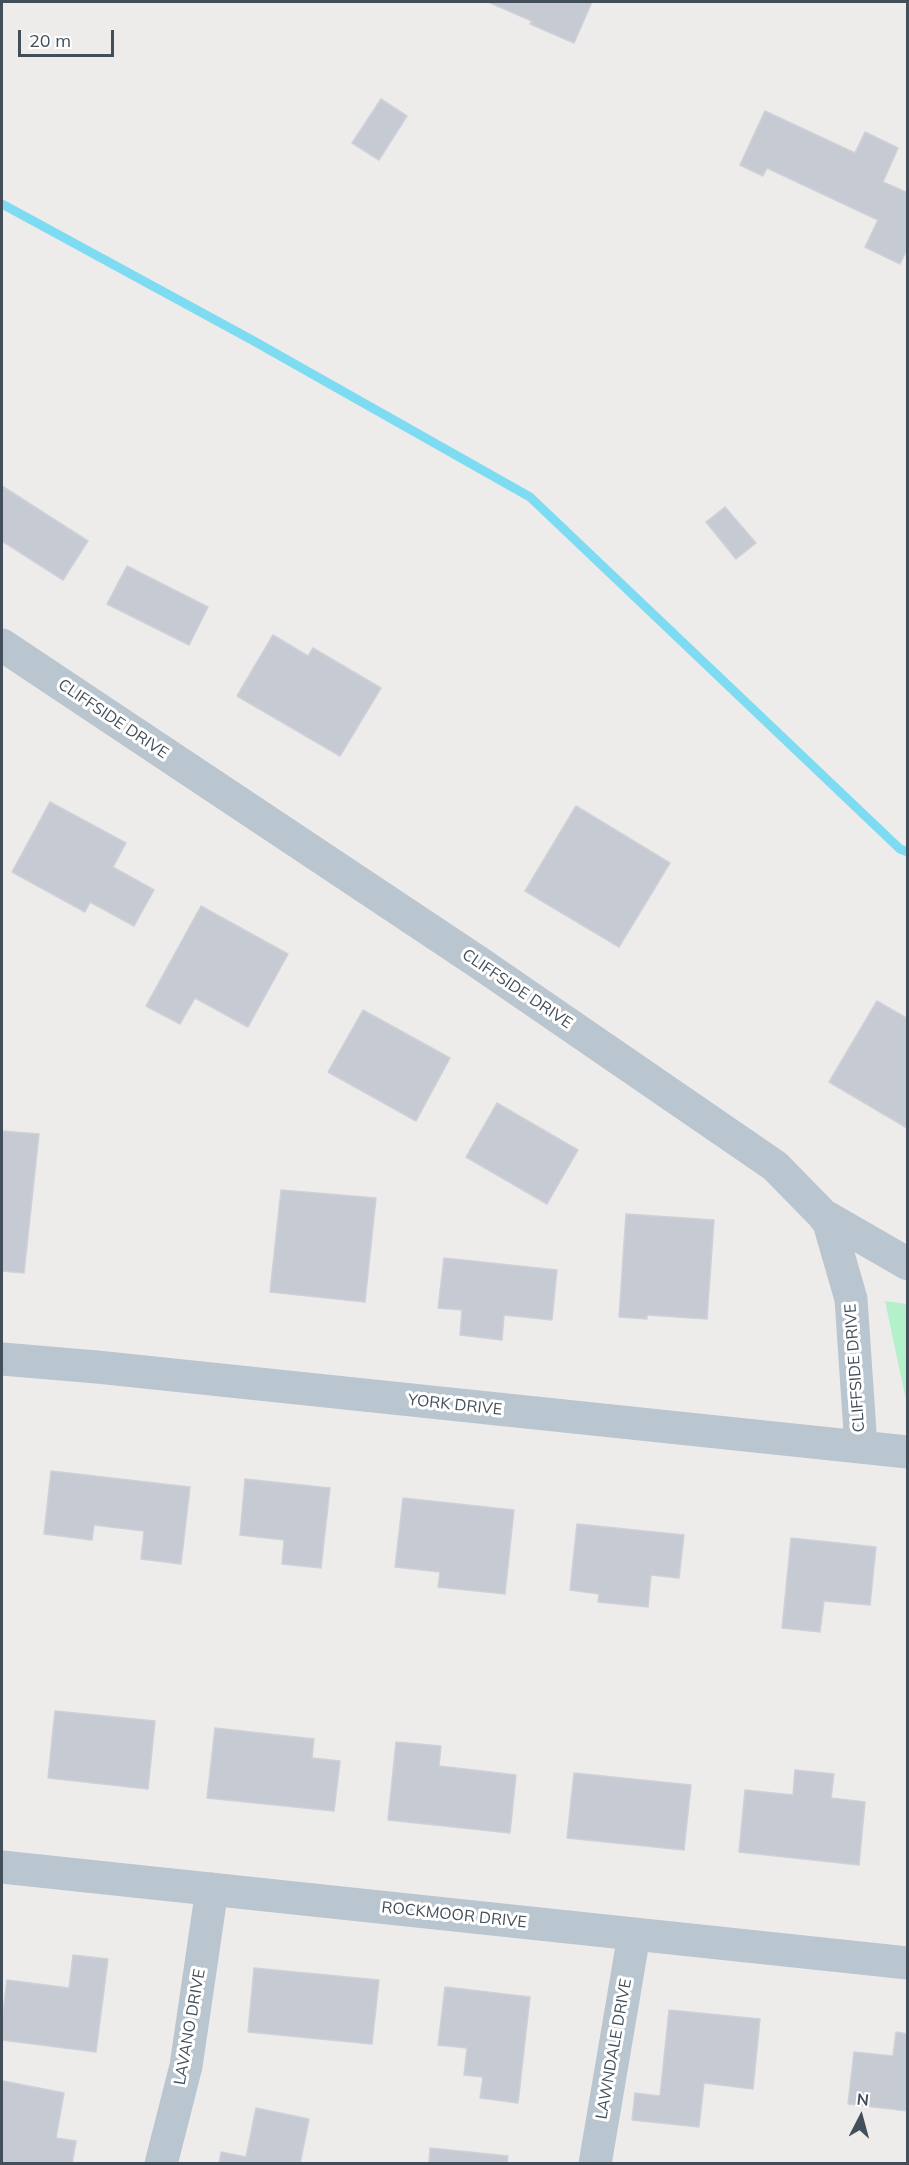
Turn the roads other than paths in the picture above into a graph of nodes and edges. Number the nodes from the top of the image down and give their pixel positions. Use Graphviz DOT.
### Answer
graph roads {
  1 [pos="2,645"];
  2 [pos="823,1215"];
  3 [pos="908,1264"];
  4 [pos="2,1359"];
  5 [pos="861,1447"];
  6 [pos="908,1452"];
  7 [pos="2,1867"];
  8 [pos="212,1889"];
  9 [pos="634,1935"];
  10 [pos="908,1963"];
  11 [pos="161,2163"];
  12 [pos="595,2163"];
  1 -- 2 [label="street, CLIFFSIDE DRIVE"];
  2 -- 3 [label="street"];
  2 -- 5 [label="street, CLIFFSIDE DRIVE"];
  4 -- 5 [label="street, YORK DRIVE"];
  5 -- 6 [label="street, YORK DRIVE"];
  7 -- 8 [label="street, ROCKMOOR DRIVE"];
  8 -- 9 [label="street, ROCKMOOR DRIVE"];
  8 -- 11 [label="street, LAVANO DRIVE"];
  9 -- 10 [label="street, ROCKMOOR DRIVE"];
  9 -- 12 [label="street, LAWNDALE DRIVE"];
}
